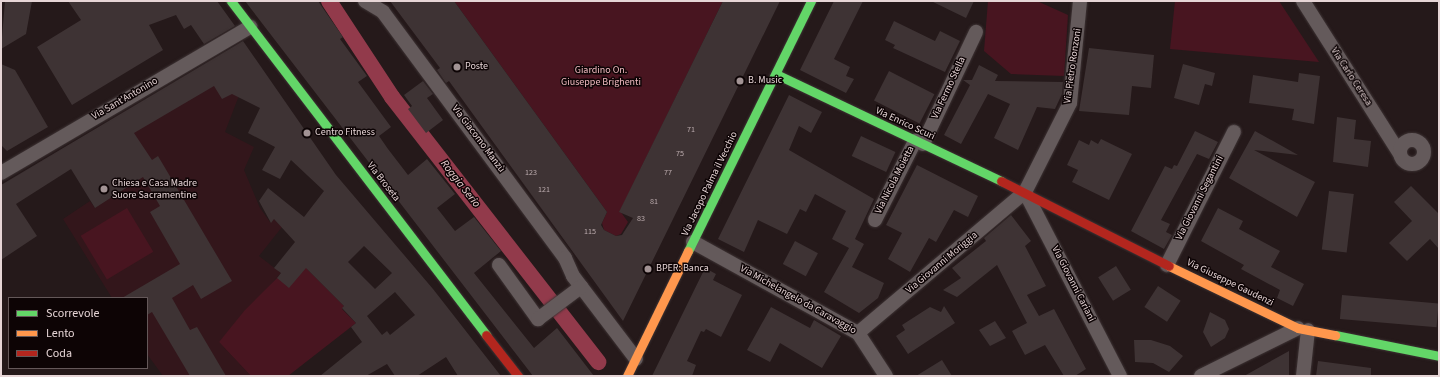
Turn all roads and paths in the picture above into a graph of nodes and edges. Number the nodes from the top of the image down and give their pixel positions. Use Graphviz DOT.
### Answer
graph roads {
  1 [pos="231,1"];
  2 [pos="365,1"];
  3 [pos="810,1"];
  4 [pos="1080,1"];
  5 [pos="1303,1"];
  6 [pos="250,27"];
  7 [pos="976,32"];
  8 [pos="776,74"];
  9 [pos="1234,132"];
  10 [pos="919,142"];
  11 [pos="1400,152"];
  12 [pos="1,173"];
  13 [pos="1025,192"];
  14 [pos="875,220"];
  15 [pos="693,242"];
  16 [pos="499,265"];
  17 [pos="1167,265"];
  18 [pos="581,287"];
  19 [pos="1303,329"];
  20 [pos="858,333"];
  21 [pos="1439,356"];
  22 [pos="636,359"];
  23 [pos="628,375"];
  24 [pos="518,376"];
  25 [pos="886,376"];
  26 [pos="1120,376"];
  27 [pos="1201,376"];
  28 [pos="1303,376"];
  1 -- 6 [label="street, Via Broseta"];
  2 -- 18 [label="street, Via Giacomo Manzù"];
  3 -- 8 [label="street, Via Jacopo Palma il Vecchio"];
  4 -- 13 [label="street, Via Pietro Ronzoni"];
  5 -- 11 [label="street, Via Carlo Ceresa"];
  6 -- 12 [label="street, Via Sant'Antonino"];
  6 -- 24 [label="street, Via Broseta"];
  7 -- 10 [label="street, Via Fermo Stella"];
  8 -- 10 [label="street, Via Enrico Scuri"];
  8 -- 15 [label="street, Via Jacopo Palma il Vecchio"];
  9 -- 17 [label="street, Via Giovanni Segantini"];
  10 -- 13 [label="street, Via Enrico Scuri"];
  10 -- 14 [label="street, Via Nicola Moietta"];
  13 -- 17 [label="street, Via Giuseppe Gaudenzi"];
  13 -- 20 [label="street, Via Giovanni Moriggia"];
  13 -- 26 [label="street, Via Giovanni Cariani"];
  15 -- 20 [label="street, Via Michelangelo da Caravaggio"];
  15 -- 22 [label="street, Via Jacopo Palma il Vecchio"];
  16 -- 18 [label="street"];
  17 -- 19 [label="street, Via Giuseppe Gaudenzi"];
  18 -- 22 [label="street, Via Giacomo Manzù"];
  19 -- 21 [label="street, Via Giuseppe Gaudenzi"];
  19 -- 27 [label="street"];
  19 -- 28 [label="street"];
  20 -- 25 [label="street, Via Michelangelo da Caravaggio"];
  22 -- 23 [label="street, Via Jacopo Palma il Vecchio"];
}
